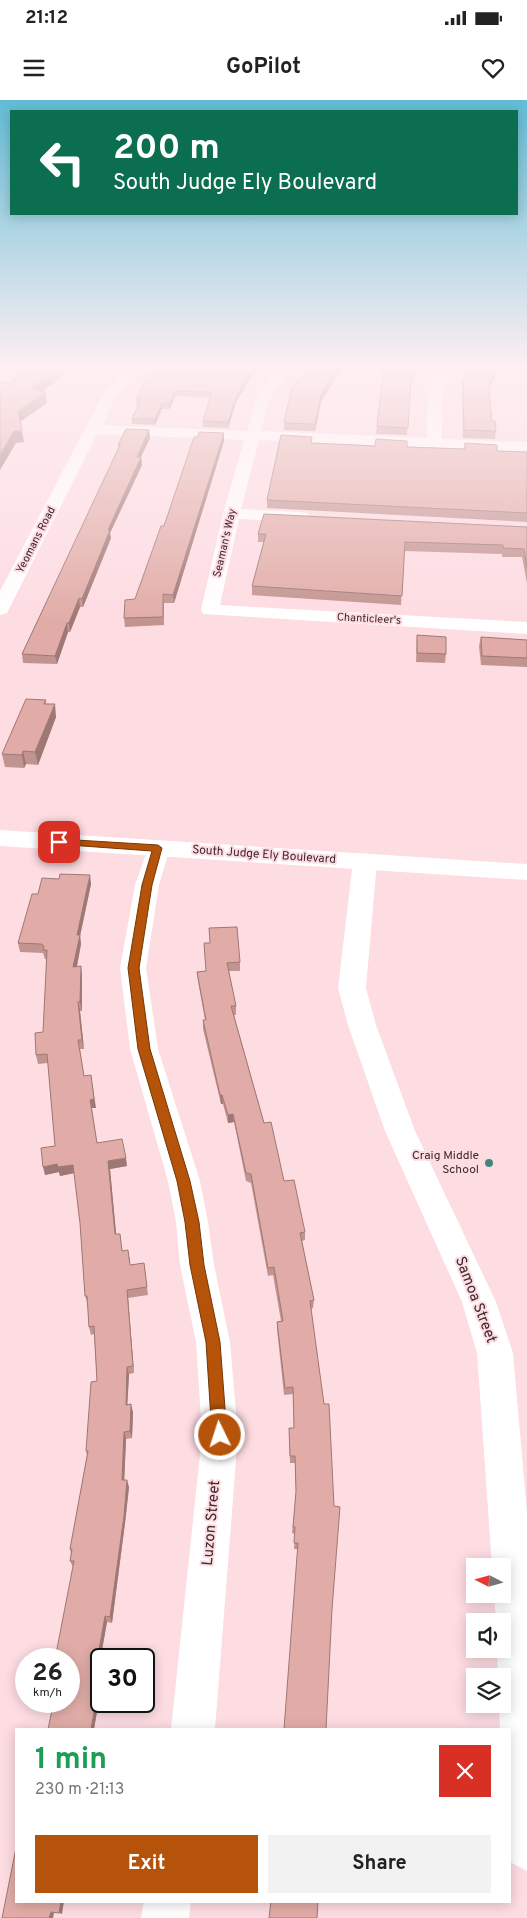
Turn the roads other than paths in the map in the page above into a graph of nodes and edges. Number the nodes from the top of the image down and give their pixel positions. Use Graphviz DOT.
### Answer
graph roads {
  1 [pos="82,452"];
  2 [pos="248,452"];
  3 [pos="231,514"];
  4 [pos="320,518"];
  5 [pos="0,609"];
  6 [pos="210,610"];
  7 [pos="527,628"];
  8 [pos="0,838"];
  9 [pos="158,848"];
  10 [pos="365,861"];
  11 [pos="527,872"];
  12 [pos="193,1728"];
  13 [pos="527,1848"];
  14 [pos="168,1903"];
  15 [pos="165,1918"];
  1 -- 5 [label="street, Yeomans Road"];
  2 -- 3 [label="street, Seaman's Way"];
  3 -- 4 [label="street"];
  3 -- 6 [label="street, Seaman's Way"];
  6 -- 7 [label="street, Chanticleer's"];
  8 -- 9 [label="street, South Judge Ely Boulevard"];
  9 -- 10 [label="street, South Judge Ely Boulevard"];
  9 -- 12 [label="street, Luzon Street"];
  10 -- 11 [label="street, South Judge Ely Boulevard"];
  10 -- 13 [label="street, Samoa Street"];
  14 -- 15 [label="street"];
}
